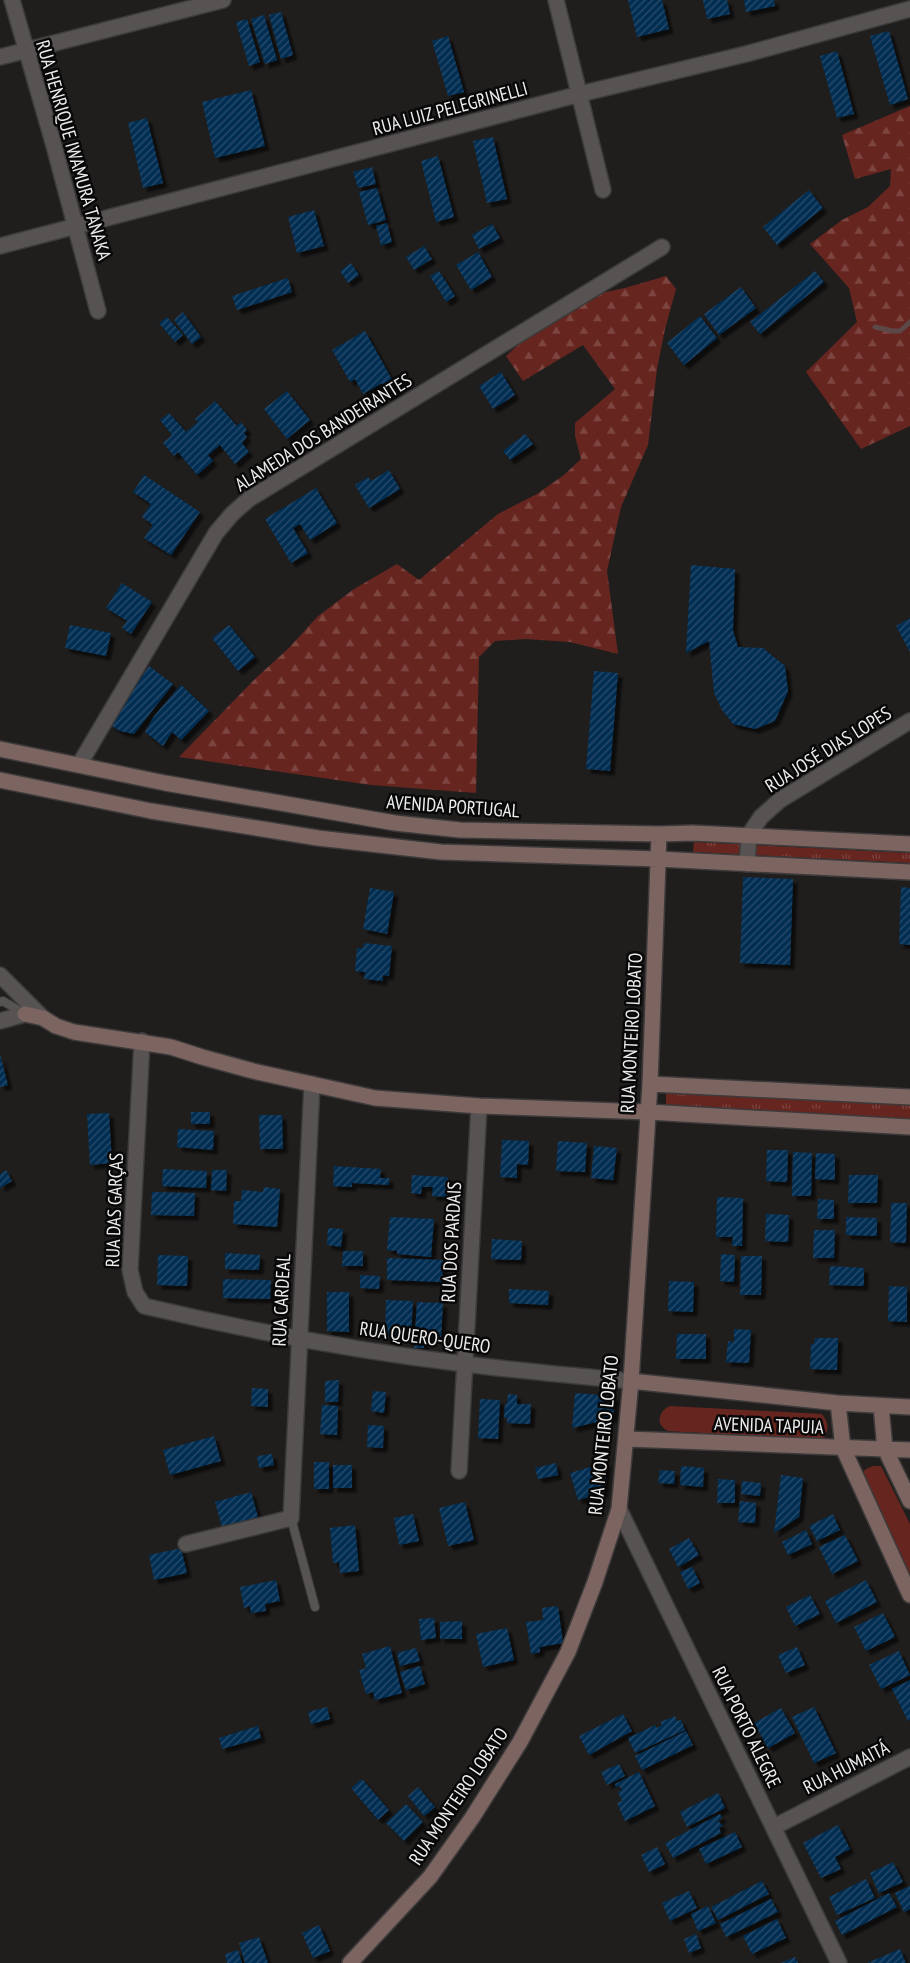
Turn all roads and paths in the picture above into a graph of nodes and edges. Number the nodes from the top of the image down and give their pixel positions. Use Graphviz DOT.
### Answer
graph roads {
  1 [pos="12,0"];
  2 [pos="223,0"];
  3 [pos="556,0"];
  4 [pos="203,2"];
  5 [pos="910,9"];
  6 [pos="25,50"];
  7 [pos="0,57"];
  8 [pos="580,94"];
  9 [pos="603,190"];
  10 [pos="76,227"];
  11 [pos="0,246"];
  12 [pos="662,247"];
  13 [pos="98,311"];
  14 [pos="910,721"];
  15 [pos="0,749"];
  16 [pos="79,765"];
  17 [pos="0,780"];
  18 [pos="659,834"];
  19 [pos="749,835"];
  20 [pos="910,844"];
  21 [pos="658,859"];
  22 [pos="747,864"];
  23 [pos="910,872"];
  24 [pos="0,976"];
  25 [pos="1,1001"];
  26 [pos="25,1014"];
  27 [pos="44,1018"];
  28 [pos="0,1021"];
  29 [pos="142,1041"];
  30 [pos="312,1084"];
  31 [pos="650,1084"];
  32 [pos="910,1097"];
  33 [pos="479,1106"];
  34 [pos="648,1112"];
  35 [pos="910,1128"];
  36 [pos="215,1322"];
  37 [pos="299,1338"];
  38 [pos="464,1364"];
  39 [pos="631,1381"];
  40 [pos="838,1403"];
  41 [pos="881,1406"];
  42 [pos="910,1408"];
  43 [pos="626,1439"];
  44 [pos="843,1448"];
  45 [pos="885,1449"];
  46 [pos="910,1450"];
  47 [pos="459,1471"];
  48 [pos="910,1501"];
  49 [pos="619,1509"];
  50 [pos="291,1518"];
  51 [pos="186,1544"];
  52 [pos="910,1595"];
  53 [pos="315,1607"];
  54 [pos="910,1757"];
  55 [pos="774,1827"];
  56 [pos="350,1963"];
  57 [pos="839,1963"];
  1 -- 6 [label="street, RUA HENRIQUE IWAMURA TANAKA"];
  2 -- 4 [label="street"];
  3 -- 8 [label="street"];
  4 -- 6 [label="street"];
  5 -- 8 [label="street, RUA LUIZ PELEGRINELLI"];
  6 -- 7 [label="street"];
  6 -- 10 [label="street, RUA HENRIQUE IWAMURA TANAKA"];
  8 -- 9 [label="street"];
  8 -- 10 [label="street, RUA LUIZ PELEGRINELLI"];
  10 -- 11 [label="street, RUA LUIZ PELEGRINELLI"];
  10 -- 13 [label="street, RUA HENRIQUE IWAMURA TANAKA"];
  12 -- 16 [label="street, ALAMEDA DOS BANDEIRANTES"];
  14 -- 19 [label="street, RUA JOSÉ DIAS LOPES"];
  15 -- 16 [label="main road, AVENIDA PORTUGAL"];
  16 -- 18 [label="main road, AVENIDA PORTUGAL"];
  17 -- 21 [label="main road"];
  18 -- 19 [label="main road, AVENIDA PORTUGAL"];
  18 -- 21 [label="main road, RUA MONTEIRO LOBATO"];
  19 -- 20 [label="main road, AVENIDA PORTUGAL"];
  19 -- 22 [label="street"];
  21 -- 22 [label="main road"];
  21 -- 31 [label="main road, RUA MONTEIRO LOBATO"];
  22 -- 23 [label="main road"];
  24 -- 27 [label="street"];
  25 -- 26 [label="lane"];
  26 -- 27 [label="main road"];
  26 -- 28 [label="street"];
  27 -- 29 [label="main road"];
  29 -- 30 [label="main road"];
  29 -- 36 [label="street, RUA DAS GARÇAS"];
  30 -- 33 [label="main road"];
  30 -- 37 [label="street, RUA CARDEAL"];
  31 -- 32 [label="main road"];
  31 -- 34 [label="main road, RUA MONTEIRO LOBATO"];
  33 -- 34 [label="main road"];
  33 -- 38 [label="street, RUA DOS PARDAIS"];
  34 -- 35 [label="main road"];
  34 -- 39 [label="main road, RUA MONTEIRO LOBATO"];
  36 -- 37 [label="street, RUA QUERO-QUERO"];
  37 -- 38 [label="street, RUA QUERO-QUERO"];
  37 -- 50 [label="street, RUA CARDEAL"];
  38 -- 39 [label="street, RUA QUERO-QUERO"];
  38 -- 47 [label="street, RUA DOS PARDAIS"];
  39 -- 40 [label="main road, AVENIDA TAPUIA"];
  39 -- 43 [label="main road, RUA MONTEIRO LOBATO"];
  40 -- 41 [label="main road, AVENIDA TAPUIA"];
  40 -- 44 [label="main road"];
  41 -- 42 [label="main road, AVENIDA TAPUIA"];
  41 -- 45 [label="main road"];
  43 -- 44 [label="main road, AVENIDA TAPUIA"];
  43 -- 49 [label="main road, RUA MONTEIRO LOBATO"];
  44 -- 45 [label="main road, AVENIDA TAPUIA"];
  44 -- 52 [label="main road"];
  45 -- 46 [label="main road, AVENIDA TAPUIA"];
  45 -- 48 [label="main road"];
  49 -- 55 [label="street, RUA PORTO ALEGRE"];
  49 -- 56 [label="main road, RUA MONTEIRO LOBATO"];
  50 -- 51 [label="street"];
  50 -- 53 [label="lane"];
  54 -- 55 [label="street, RUA HUMAITÁ"];
  55 -- 57 [label="street, RUA PORTO ALEGRE"];
}
